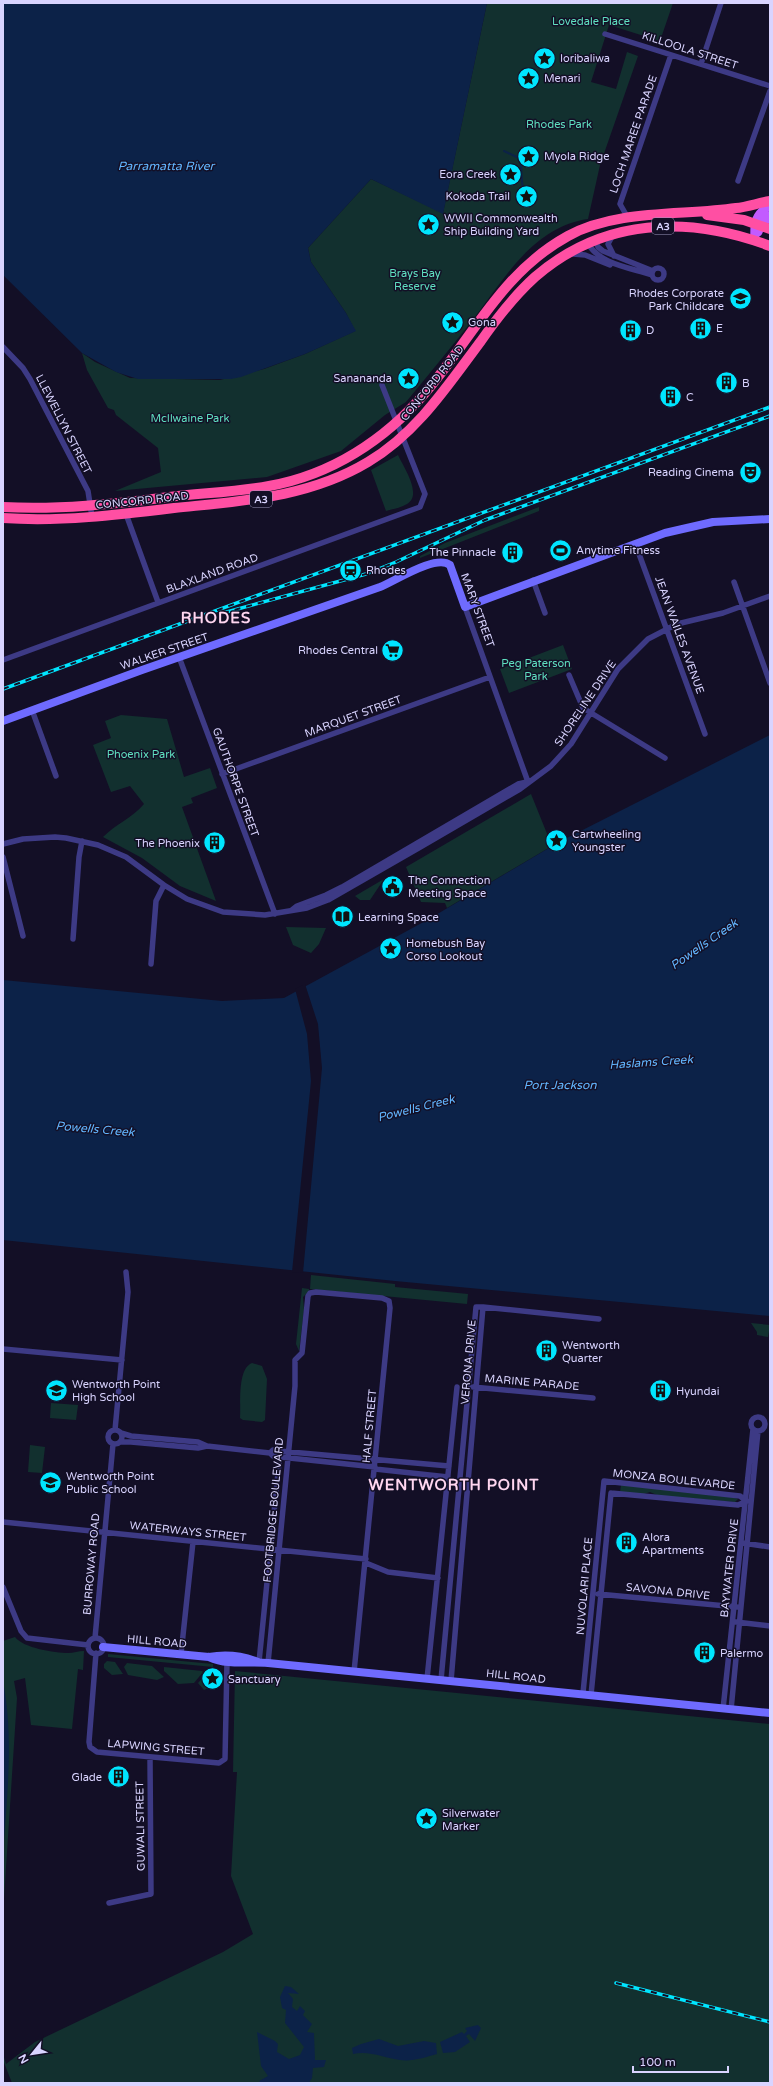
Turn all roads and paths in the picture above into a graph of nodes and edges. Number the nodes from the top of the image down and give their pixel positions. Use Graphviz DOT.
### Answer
graph roads {
  1 [pos="721,3"];
  2 [pos="605,34"];
  3 [pos="671,55"];
  4 [pos="701,64"];
  5 [pos="770,86"];
  6 [pos="770,91"];
  7 [pos="738,181"];
  8 [pos="770,201"];
  9 [pos="770,205"];
  10 [pos="679,212"];
  11 [pos="770,216"];
  12 [pos="628,218"];
  13 [pos="762,226"];
  14 [pos="588,228"];
  15 [pos="614,234"];
  16 [pos="755,240"];
  17 [pos="592,242"];
  18 [pos="770,246"];
  19 [pos="566,256"];
  20 [pos="614,256"];
  21 [pos="630,267"];
  22 [pos="3,347"];
  23 [pos="382,385"];
  24 [pos="397,423"];
  25 [pos="403,436"];
  26 [pos="91,506"];
  27 [pos="3,507"];
  28 [pos="126,514"];
  29 [pos="92,517"];
  30 [pos="3,518"];
  31 [pos="770,519"];
  32 [pos="635,543"];
  33 [pos="445,562"];
  34 [pos="533,580"];
  35 [pos="734,582"];
  36 [pos="770,596"];
  37 [pos="158,602"];
  38 [pos="743,606"];
  39 [pos="465,607"];
  40 [pos="545,613"];
  41 [pos="666,628"];
  42 [pos="179,657"];
  43 [pos="3,660"];
  44 [pos="569,675"];
  45 [pos="490,677"];
  46 [pos="770,683"];
  47 [pos="32,710"];
  48 [pos="590,713"];
  49 [pos="3,721"];
  50 [pos="705,734"];
  51 [pos="666,758"];
  52 [pos="222,774"];
  53 [pos="56,776"];
  54 [pos="528,782"];
  55 [pos="82,841"];
  56 [pos="3,844"];
  57 [pos="3,857"];
  58 [pos="164,885"];
  59 [pos="275,914"];
  60 [pos="23,936"];
  61 [pos="73,939"];
  62 [pos="151,964"];
  63 [pos="126,1272"];
  64 [pos="483,1307"];
  65 [pos="599,1319"];
  66 [pos="3,1349"];
  67 [pos="122,1360"];
  68 [pos="295,1360"];
  69 [pos="457,1387"];
  70 [pos="468,1387"];
  71 [pos="476,1387"];
  72 [pos="593,1398"];
  73 [pos="768,1423"];
  74 [pos="755,1430"];
  75 [pos="118,1431"];
  76 [pos="120,1442"];
  77 [pos="113,1444"];
  78 [pos="207,1446"];
  79 [pos="280,1454"];
  80 [pos="288,1455"];
  81 [pos="375,1460"];
  82 [pos="449,1466"];
  83 [pos="375,1468"];
  84 [pos="460,1472"];
  85 [pos="469,1472"];
  86 [pos="448,1477"];
  87 [pos="604,1481"];
  88 [pos="611,1493"];
  89 [pos="748,1501"];
  90 [pos="3,1522"];
  91 [pos="104,1533"];
  92 [pos="193,1542"];
  93 [pos="744,1543"];
  94 [pos="770,1547"];
  95 [pos="270,1549"];
  96 [pos="279,1550"];
  97 [pos="366,1561"];
  98 [pos="438,1578"];
  99 [pos="450,1578"];
  100 [pos="460,1579"];
  101 [pos="3,1587"];
  102 [pos="593,1594"];
  103 [pos="600,1594"];
  104 [pos="738,1608"];
  105 [pos="736,1622"];
  106 [pos="770,1626"];
  107 [pos="95,1638"];
  108 [pos="88,1645"];
  109 [pos="103,1647"];
  110 [pos="96,1653"];
  111 [pos="181,1654"];
  112 [pos="209,1656"];
  113 [pos="227,1662"];
  114 [pos="259,1662"];
  115 [pos="268,1663"];
  116 [pos="354,1672"];
  117 [pos="427,1679"];
  118 [pos="441,1680"];
  119 [pos="451,1681"];
  120 [pos="587,1694"];
  121 [pos="727,1710"];
  122 [pos="770,1713"];
  123 [pos="150,1757"];
  124 [pos="109,1903"];
  1 -- 4 [label="street"];
  2 -- 3 [label="street, KILLOOLA STREET"];
  3 -- 4 [label="street, KILLOOLA STREET"];
  3 -- 12 [label="street, LOCH MAREE PARADE"];
  4 -- 5 [label="street, KILLOOLA STREET"];
  6 -- 7 [label="street"];
  8 -- 10 [label="highway"];
  9 -- 13 [label="main road"];
  10 -- 12 [label="highway, CONCORD ROAD / A3"];
  10 -- 13 [label="highway, A3"];
  11 -- 13 [label="main road"];
  12 -- 14 [label="highway, CONCORD ROAD / A3"];
  13 -- 16 [label="main road"];
  14 -- 17 [label="highway"];
  14 -- 24 [label="highway, CONCORD ROAD / A3"];
  15 -- 16 [label="highway, CONCORD ROAD / A3"];
  15 -- 17 [label="highway, CONCORD ROAD / A3"];
  15 -- 20 [label="street"];
  16 -- 18 [label="highway, A3"];
  17 -- 19 [label="highway, CONCORD ROAD / A3"];
  17 -- 20 [label="street"];
  17 -- 21 [label="street"];
  19 -- 21 [label="street"];
  19 -- 25 [label="highway, CONCORD ROAD / A3"];
  20 -- 21 [label="street"];
  22 -- 26 [label="street, LLEWELLYN STREET"];
  23 -- 24 [label="street"];
  24 -- 25 [label="street"];
  24 -- 26 [label="highway, CONCORD ROAD / A3"];
  25 -- 28 [label="highway, CONCORD ROAD / A3"];
  25 -- 37 [label="street, BLAXLAND ROAD"];
  26 -- 27 [label="highway, CONCORD ROAD / A3"];
  26 -- 29 [label="street, LLEWELLYN STREET"];
  28 -- 29 [label="highway, CONCORD ROAD / A3"];
  28 -- 37 [label="street"];
  29 -- 30 [label="highway, CONCORD ROAD / A3"];
  31 -- 32 [label="street"];
  32 -- 34 [label="street"];
  32 -- 41 [label="street, JEAN WAILES AVENUE"];
  33 -- 39 [label="street, MARY STREET"];
  33 -- 42 [label="street, WALKER STREET"];
  34 -- 39 [label="street"];
  34 -- 40 [label="street"];
  35 -- 38 [label="street"];
  36 -- 38 [label="street, SHORELINE DRIVE"];
  37 -- 43 [label="street, BLAXLAND ROAD"];
  38 -- 41 [label="street, SHORELINE DRIVE"];
  38 -- 46 [label="street"];
  39 -- 45 [label="street, MARY STREET"];
  41 -- 48 [label="street, SHORELINE DRIVE"];
  41 -- 50 [label="street, JEAN WAILES AVENUE"];
  42 -- 47 [label="street, WALKER STREET"];
  42 -- 52 [label="street, GAUTHORPE STREET"];
  44 -- 48 [label="street"];
  45 -- 52 [label="street, MARQUET STREET"];
  45 -- 54 [label="street, MARY STREET"];
  47 -- 49 [label="street, WALKER STREET"];
  47 -- 53 [label="street"];
  48 -- 51 [label="street"];
  48 -- 54 [label="street, SHORELINE DRIVE"];
  52 -- 59 [label="street, GAUTHORPE STREET"];
  54 -- 59 [label="street, SHORELINE DRIVE"];
  55 -- 56 [label="street, SHORELINE DRIVE"];
  55 -- 58 [label="street, SHORELINE DRIVE"];
  55 -- 61 [label="street"];
  57 -- 60 [label="street"];
  58 -- 59 [label="street, SHORELINE DRIVE"];
  58 -- 62 [label="street"];
  63 -- 67 [label="street"];
  64 -- 65 [label="street"];
  64 -- 70 [label="street, VERONA DRIVE"];
  64 -- 71 [label="street, VERONA DRIVE"];
  66 -- 67 [label="street"];
  67 -- 75 [label="street"];
  68 -- 80 [label="street, FOOTBRIDGE BOULEVARD"];
  68 -- 81 [label="street, HALF STREET"];
  69 -- 82 [label="street, VERONA DRIVE"];
  70 -- 71 [label="street, MARINE PARADE"];
  70 -- 84 [label="street, VERONA DRIVE"];
  71 -- 72 [label="street, MARINE PARADE"];
  71 -- 85 [label="street, VERONA DRIVE"];
  73 -- 74 [label="street"];
  73 -- 74 [label="street"];
  74 -- 89 [label="street, BAYWATER DRIVE"];
  75 -- 76 [label="street"];
  75 -- 77 [label="street"];
  75 -- 78 [label="street"];
  76 -- 77 [label="street"];
  76 -- 78 [label="street"];
  77 -- 91 [label="street, BURROWAY ROAD"];
  78 -- 79 [label="street"];
  79 -- 80 [label="street"];
  79 -- 95 [label="street, FOOTBRIDGE BOULEVARD"];
  80 -- 81 [label="street"];
  80 -- 83 [label="street"];
  80 -- 96 [label="street, FOOTBRIDGE BOULEVARD"];
  81 -- 82 [label="street"];
  81 -- 83 [label="street, HALF STREET"];
  82 -- 86 [label="street, VERONA DRIVE"];
  83 -- 86 [label="street"];
  83 -- 97 [label="street, HALF STREET"];
  84 -- 85 [label="street"];
  84 -- 99 [label="street, VERONA DRIVE"];
  85 -- 100 [label="street, VERONA DRIVE"];
  86 -- 98 [label="street, VERONA DRIVE"];
  87 -- 88 [label="street, MONZA BOULEVARDE"];
  87 -- 89 [label="street, MONZA BOULEVARDE"];
  87 -- 102 [label="street, NUVOLARI PLACE"];
  88 -- 89 [label="street, MONZA BOULEVARDE"];
  88 -- 103 [label="street, NUVOLARI PLACE"];
  89 -- 93 [label="street, BAYWATER DRIVE"];
  90 -- 91 [label="street, WATERWAYS STREET"];
  91 -- 92 [label="street, WATERWAYS STREET"];
  91 -- 107 [label="street, BURROWAY ROAD"];
  92 -- 95 [label="street, WATERWAYS STREET"];
  92 -- 111 [label="street"];
  93 -- 94 [label="street"];
  93 -- 104 [label="street, BAYWATER DRIVE"];
  95 -- 96 [label="street, WATERWAYS STREET"];
  95 -- 114 [label="street, FOOTBRIDGE BOULEVARD"];
  96 -- 97 [label="street, WATERWAYS STREET"];
  96 -- 115 [label="street, FOOTBRIDGE BOULEVARD"];
  97 -- 98 [label="street"];
  97 -- 116 [label="street, HALF STREET"];
  98 -- 117 [label="street, VERONA DRIVE"];
  99 -- 100 [label="street"];
  99 -- 118 [label="street, VERONA DRIVE"];
  100 -- 119 [label="street, VERONA DRIVE"];
  101 -- 108 [label="street"];
  102 -- 103 [label="street, SAVONA DRIVE"];
  102 -- 120 [label="street, NUVOLARI PLACE"];
  103 -- 104 [label="street, SAVONA DRIVE"];
  103 -- 120 [label="street, NUVOLARI PLACE"];
  104 -- 105 [label="street, BAYWATER DRIVE"];
  105 -- 106 [label="street"];
  105 -- 121 [label="street, BAYWATER DRIVE"];
  107 -- 108 [label="street"];
  107 -- 109 [label="street"];
  108 -- 110 [label="street"];
  109 -- 110 [label="street"];
  109 -- 111 [label="street, HILL ROAD"];
  110 -- 123 [label="street, LAPWING STREET"];
  111 -- 112 [label="street, HILL ROAD"];
  112 -- 113 [label="street, HILL ROAD"];
  112 -- 114 [label="street, HILL ROAD"];
  113 -- 114 [label="street, HILL ROAD"];
  113 -- 123 [label="street, LAPWING STREET"];
  114 -- 115 [label="street, HILL ROAD"];
  115 -- 116 [label="street, HILL ROAD"];
  116 -- 117 [label="street, HILL ROAD"];
  117 -- 118 [label="street, HILL ROAD"];
  118 -- 119 [label="street, HILL ROAD"];
  119 -- 120 [label="street, HILL ROAD"];
  120 -- 121 [label="street, HILL ROAD"];
  121 -- 122 [label="street, HILL ROAD"];
  123 -- 124 [label="street, GUWALI STREET"];
}
